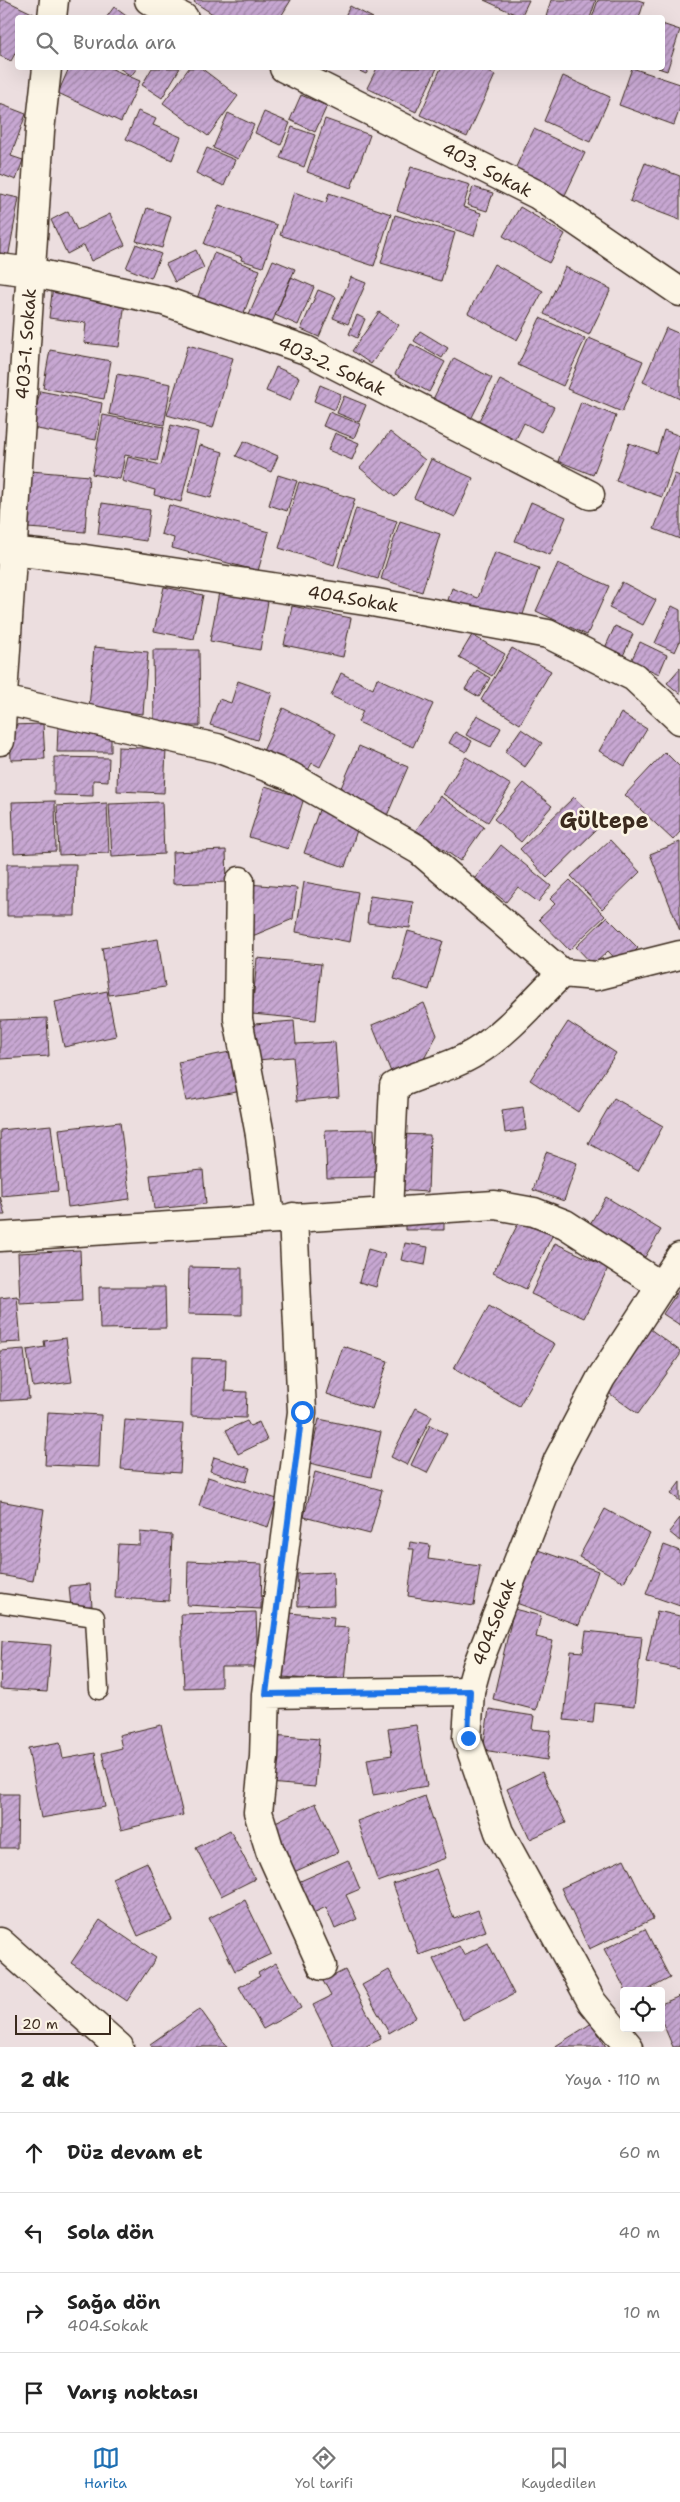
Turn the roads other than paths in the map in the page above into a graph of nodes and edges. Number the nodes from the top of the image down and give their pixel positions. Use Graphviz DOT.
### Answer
graph roads {
  1 [pos="54,0"];
  2 [pos="149,0"];
  3 [pos="52,15"];
  4 [pos="178,15"];
  5 [pos="47,70"];
  6 [pos="288,70"];
  7 [pos="0,268"];
  8 [pos="31,272"];
  9 [pos="680,292"];
  10 [pos="590,494"];
  11 [pos="6,551"];
  12 [pos="2,700"];
  13 [pos="680,720"];
  14 [pos="0,741"];
  15 [pos="240,881"];
  16 [pos="680,955"];
  17 [pos="562,973"];
  18 [pos="388,1211"];
  19 [pos="282,1218"];
  20 [pos="0,1237"];
  21 [pos="680,1257"];
  22 [pos="661,1286"];
  23 [pos="0,1603"];
  24 [pos="99,1690"];
  25 [pos="470,1691"];
  26 [pos="266,1694"];
  27 [pos="0,1942"];
  28 [pos="322,1966"];
  29 [pos="120,2047"];
  30 [pos="629,2047"];
  1 -- 3 [label="street"];
  2 -- 4 [label="street"];
  5 -- 8 [label="street, 403-1. Sokak"];
  6 -- 9 [label="street, 403. Sokak"];
  7 -- 8 [label="street, 403-2. Sokak"];
  8 -- 10 [label="street, 403-2. Sokak"];
  8 -- 11 [label="street, 403-1. Sokak"];
  11 -- 12 [label="street, 403-1. Sokak"];
  11 -- 13 [label="street, 404.Sokak"];
  12 -- 14 [label="street, 403-1. Sokak"];
  12 -- 17 [label="street"];
  15 -- 19 [label="street"];
  16 -- 17 [label="street"];
  17 -- 18 [label="street"];
  18 -- 19 [label="street"];
  18 -- 22 [label="street"];
  19 -- 20 [label="street"];
  19 -- 26 [label="street"];
  21 -- 22 [label="street, 404.Sokak"];
  22 -- 25 [label="street, 404.Sokak"];
  23 -- 24 [label="lane"];
  25 -- 26 [label="street"];
  25 -- 30 [label="street, 404.Sokak"];
  26 -- 28 [label="street"];
  27 -- 29 [label="street"];
}
